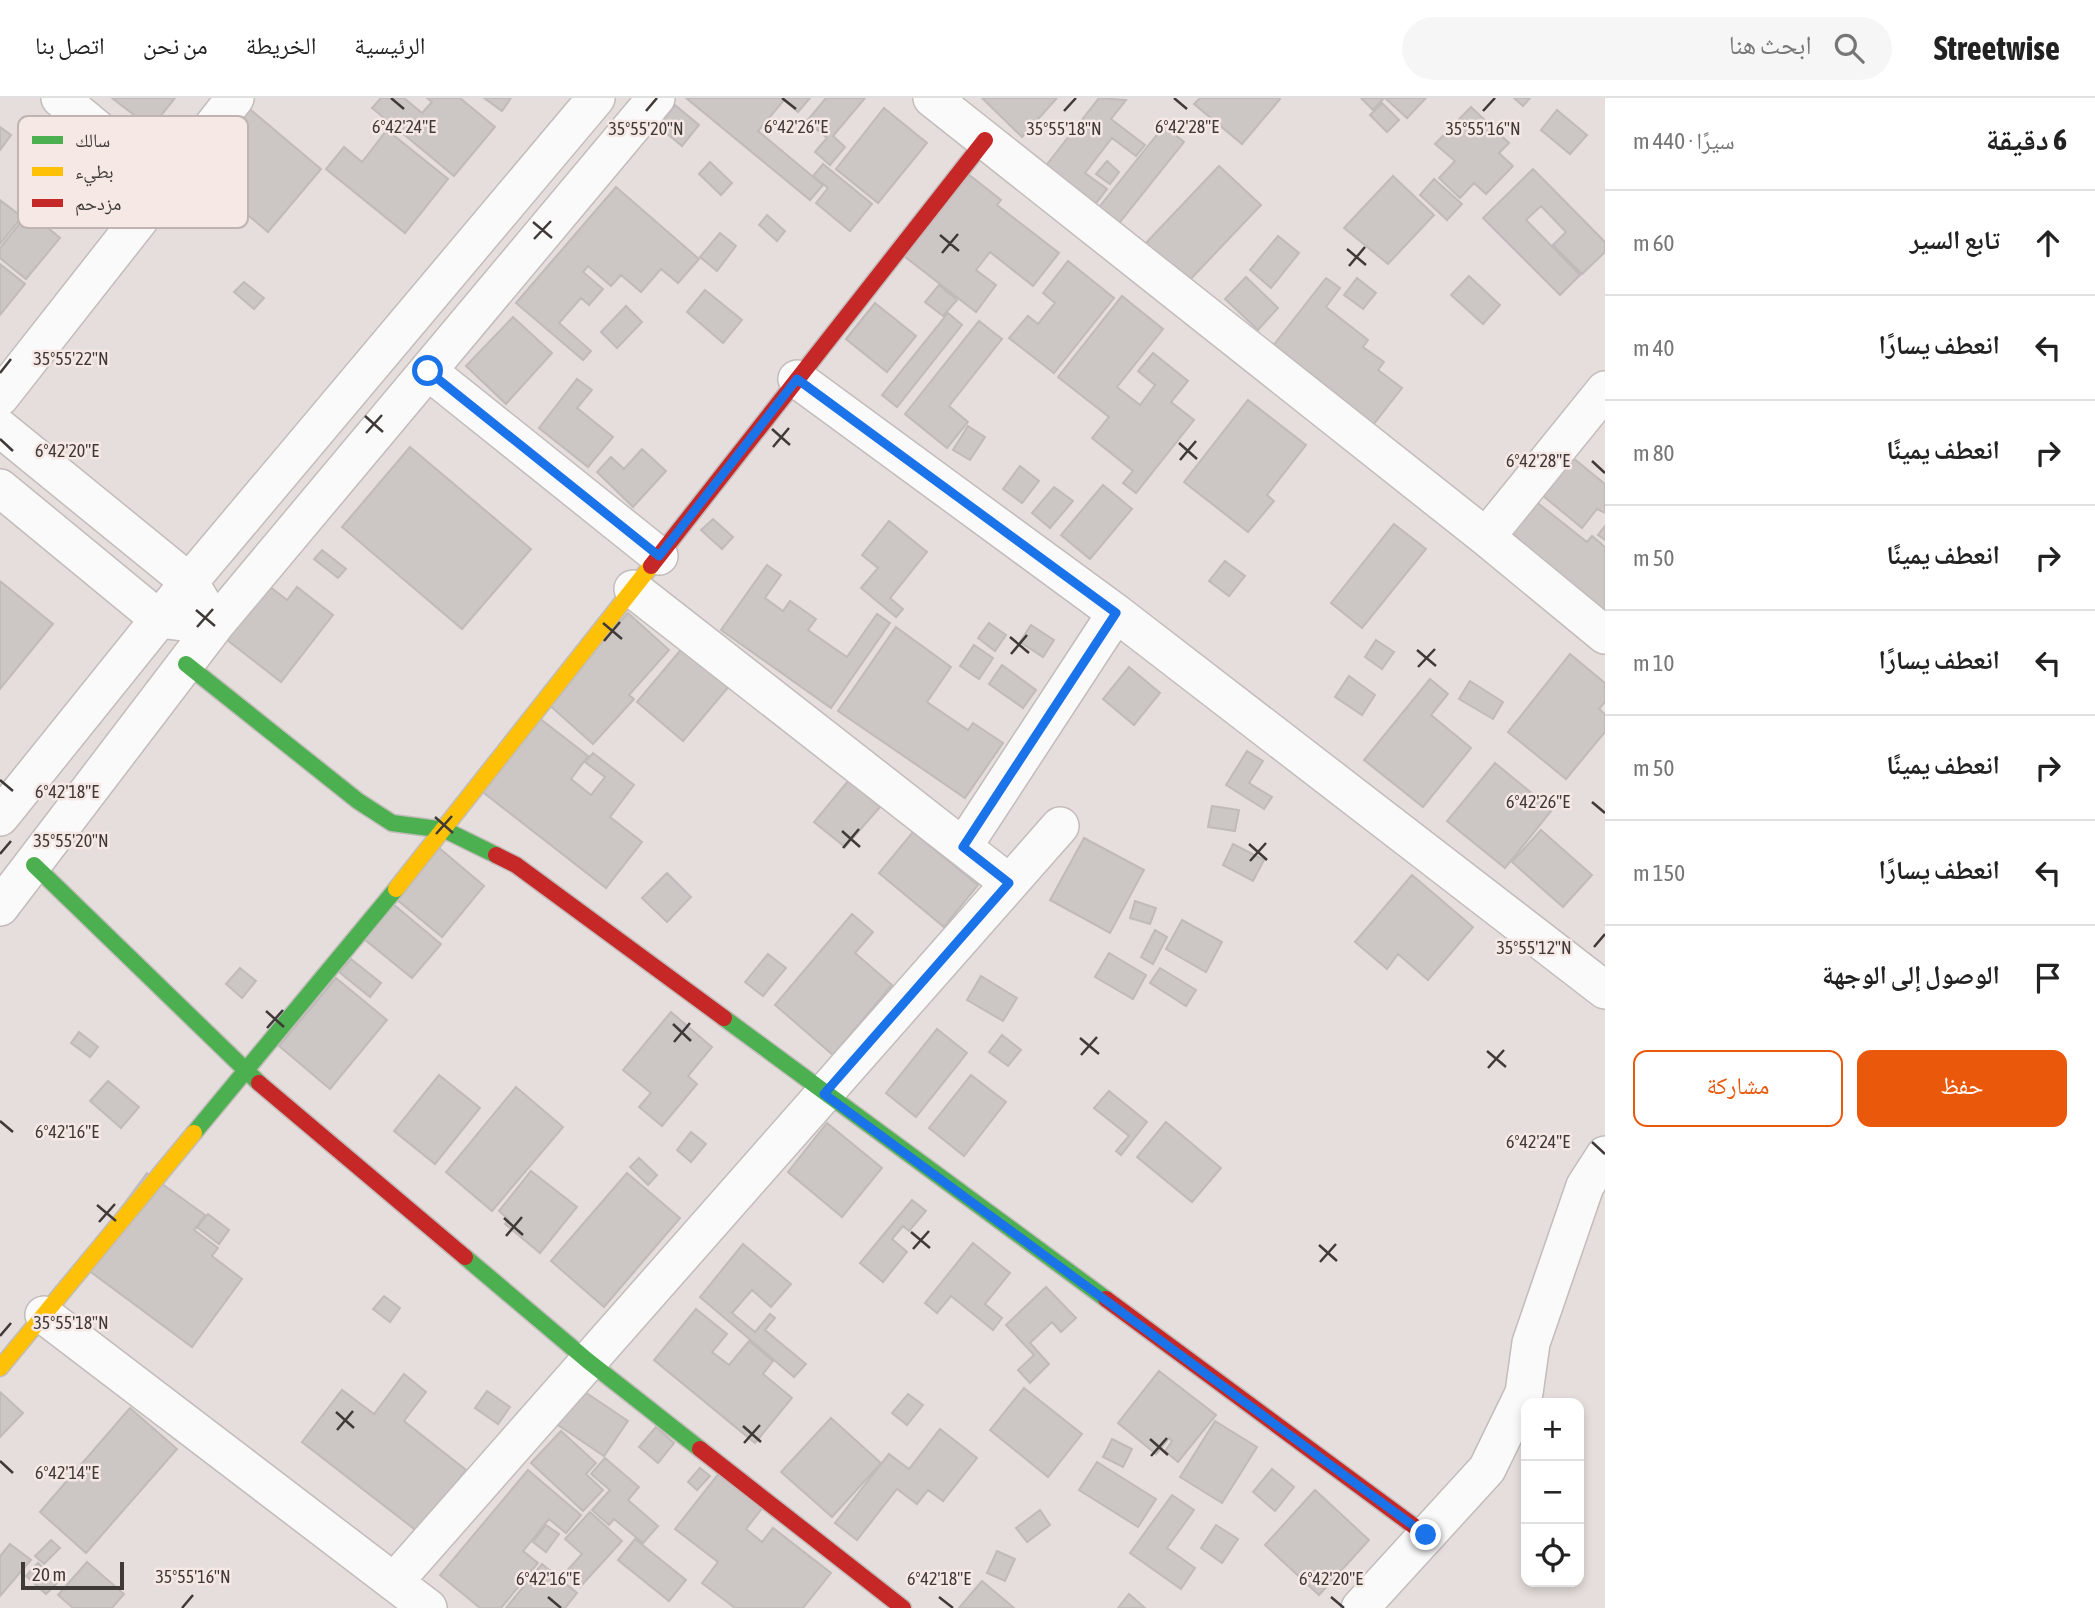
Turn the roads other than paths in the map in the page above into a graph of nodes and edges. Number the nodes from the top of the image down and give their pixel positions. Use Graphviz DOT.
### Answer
graph roads {
  1 [pos="60,98"];
  2 [pos="235,98"];
  3 [pos="596,98"];
  4 [pos="656,98"];
  5 [pos="932,98"];
  6 [pos="82,116"];
  7 [pos="220,116"];
  8 [pos="985,140"];
  9 [pos="131,228"];
  10 [pos="428,371"];
  11 [pos="797,379"];
  12 [pos="1605,390"];
  13 [pos="0,397"];
  14 [pos="0,428"];
  15 [pos="0,488"];
  16 [pos="1486,537"];
  17 [pos="659,556"];
  18 [pos="189,582"];
  19 [pos="633,589"];
  20 [pos="1116,613"];
  21 [pos="159,619"];
  22 [pos="215,625"];
  23 [pos="1605,635"];
  24 [pos="186,664"];
  25 [pos="0,817"];
  26 [pos="1060,826"];
  27 [pos="445,830"];
  28 [pos="963,847"];
  29 [pos="34,865"];
  30 [pos="1009,883"];
  31 [pos="0,907"];
  32 [pos="1605,990"];
  33 [pos="247,1073"];
  34 [pos="824,1094"];
  35 [pos="1605,1154"];
  36 [pos="44,1315"];
  37 [pos="588,1361"];
  38 [pos="0,1368"];
  39 [pos="1426,1535"];
  40 [pos="394,1582"];
  41 [pos="428,1608"];
  42 [pos="902,1608"];
  43 [pos="1360,1608"];
  1 -- 6 [label="street"];
  2 -- 7 [label="street"];
  3 -- 18 [label="street"];
  4 -- 10 [label="street"];
  5 -- 8 [label="street"];
  8 -- 11 [label="street"];
  8 -- 16 [label="street"];
  9 -- 13 [label="street"];
  10 -- 17 [label="street"];
  10 -- 22 [label="street"];
  11 -- 17 [label="street"];
  11 -- 20 [label="street"];
  12 -- 16 [label="street"];
  14 -- 18 [label="street"];
  15 -- 21 [label="street"];
  16 -- 23 [label="street"];
  17 -- 19 [label="street"];
  18 -- 21 [label="street"];
  18 -- 22 [label="street"];
  19 -- 27 [label="street"];
  19 -- 28 [label="street"];
  20 -- 28 [label="street"];
  20 -- 32 [label="street"];
  21 -- 22 [label="street"];
  21 -- 25 [label="street"];
  22 -- 24 [label="street"];
  24 -- 27 [label="street"];
  24 -- 29 [label="street"];
  26 -- 30 [label="street"];
  27 -- 33 [label="street"];
  27 -- 34 [label="street"];
  28 -- 30 [label="street"];
  29 -- 31 [label="street"];
  29 -- 33 [label="street"];
  30 -- 34 [label="street"];
  33 -- 36 [label="street"];
  33 -- 37 [label="street"];
  34 -- 37 [label="street"];
  34 -- 39 [label="street"];
  35 -- 39 [label="street"];
  36 -- 38 [label="street"];
  36 -- 40 [label="street"];
  37 -- 40 [label="street"];
  37 -- 42 [label="street"];
  39 -- 43 [label="street"];
  40 -- 41 [label="street"];
}
